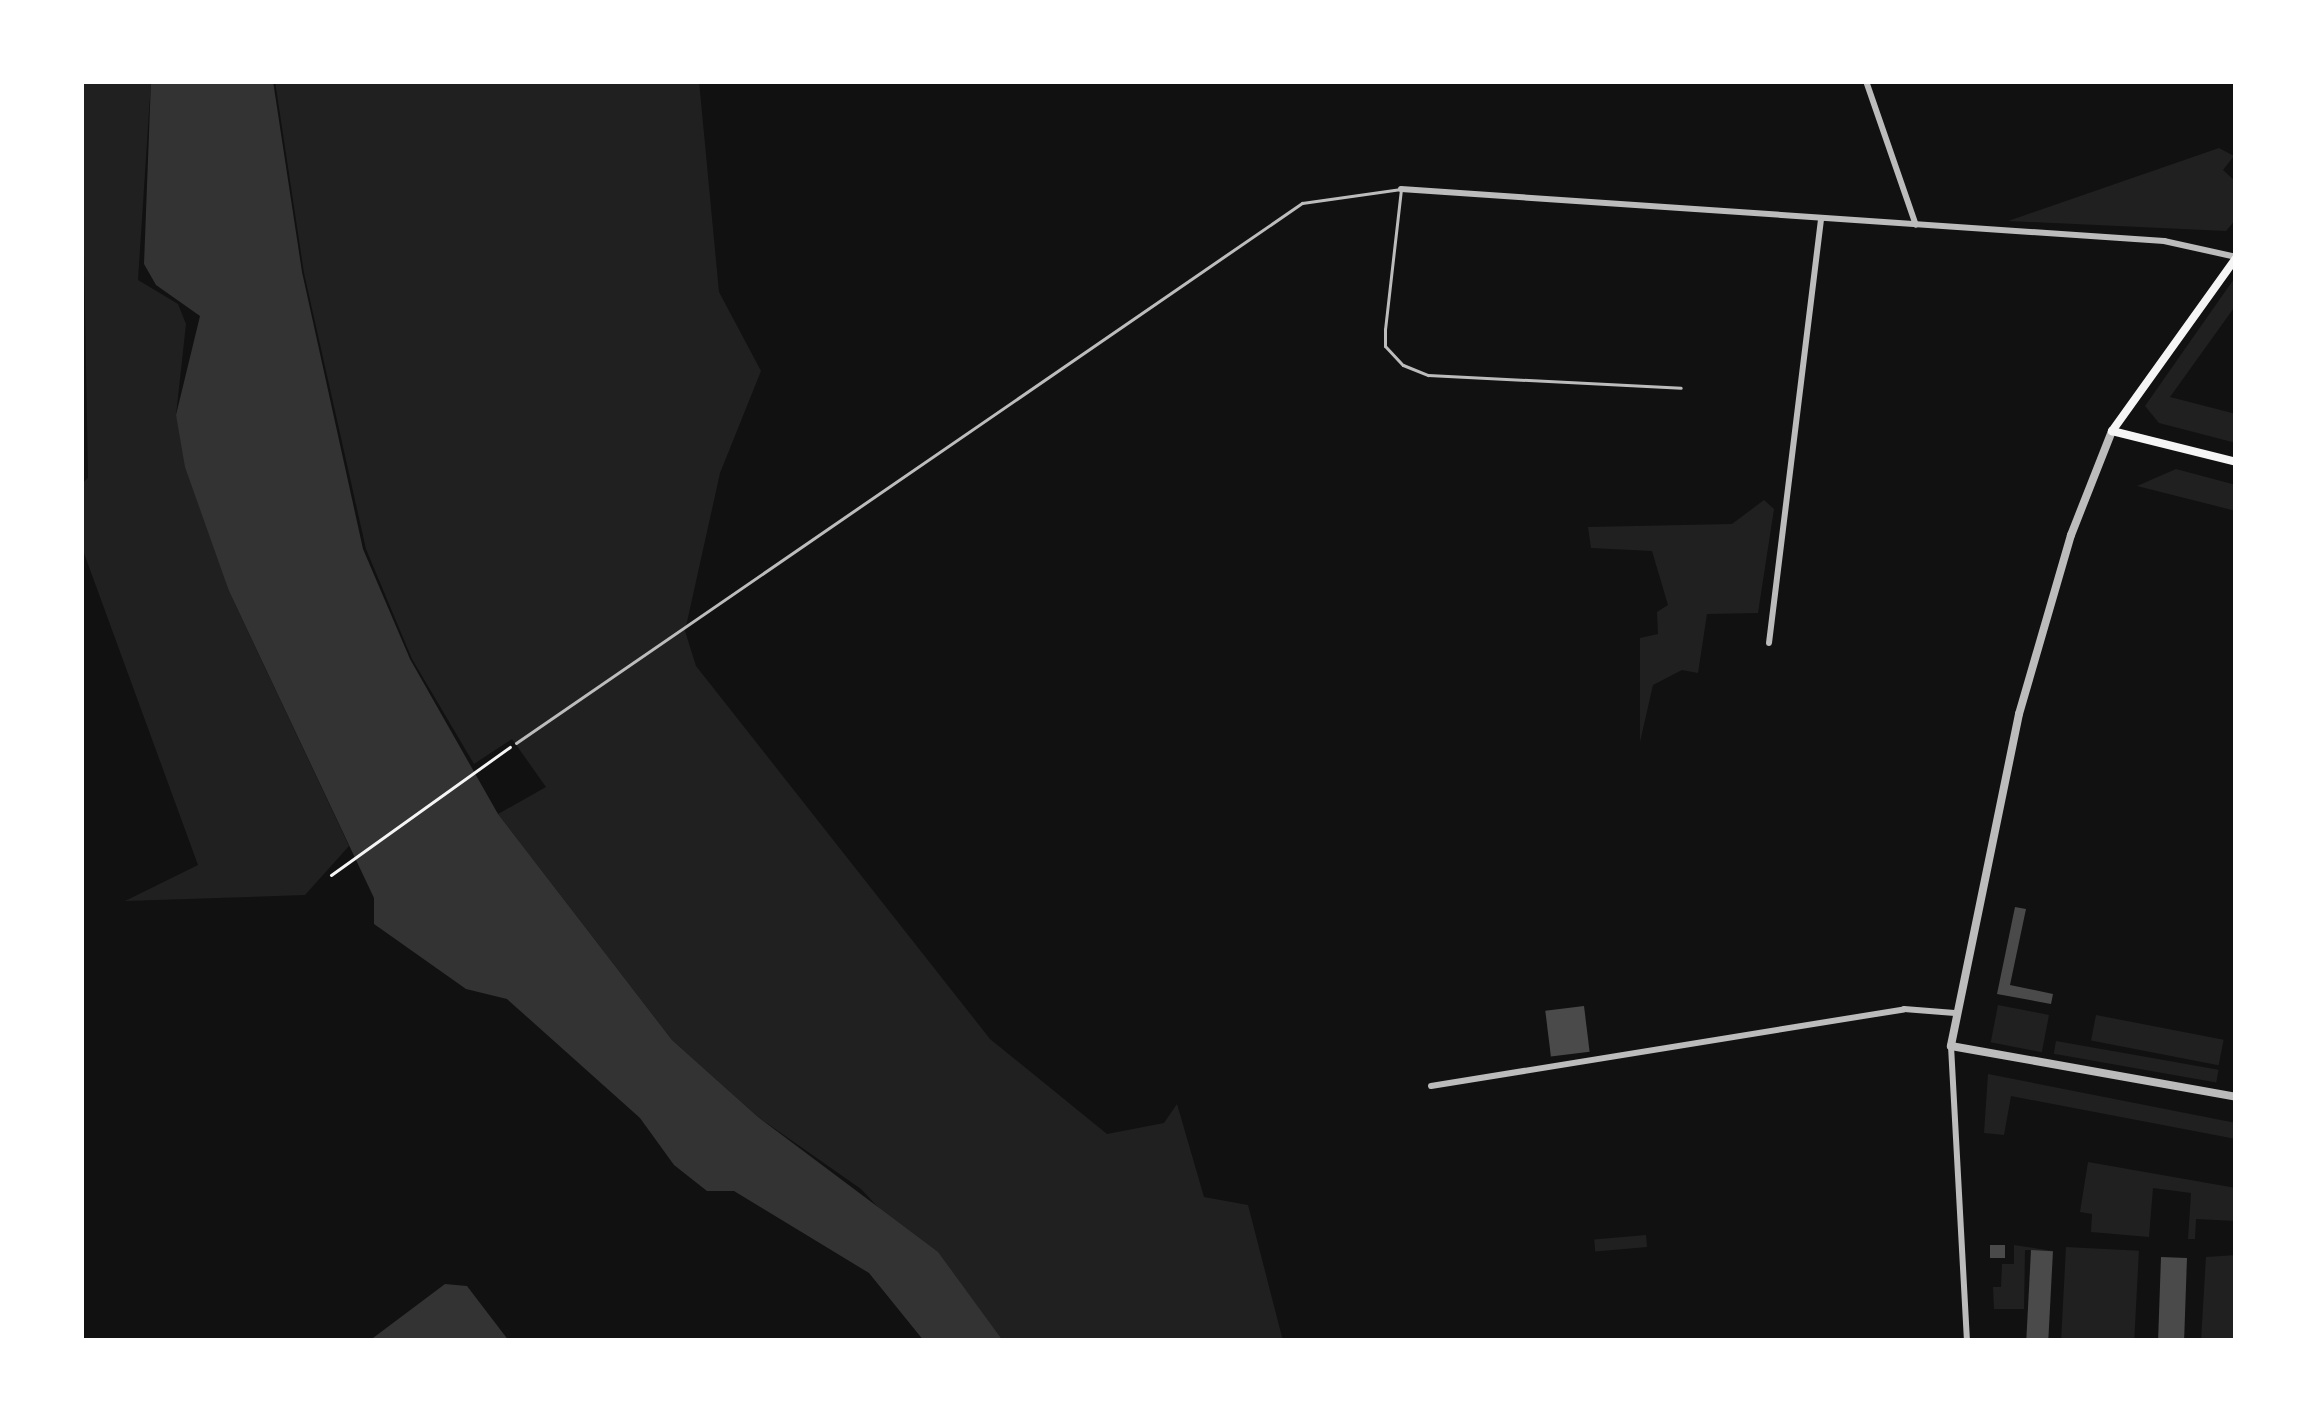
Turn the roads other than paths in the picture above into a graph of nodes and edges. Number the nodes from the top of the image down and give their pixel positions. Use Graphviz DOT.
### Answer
graph roads {
  1 [pos="1866,81"];
  2 [pos="1401,189"];
  3 [pos="1821,220"];
  4 [pos="1916,226"];
  5 [pos="2236,257"];
  6 [pos="1681,388"];
  7 [pos="2112,431"];
  8 [pos="2236,462"];
  9 [pos="1768,643"];
  10 [pos="516,743"];
  11 [pos="1955,1013"];
  12 [pos="1952,1046"];
  13 [pos="1432,1086"];
  14 [pos="2236,1096"];
  15 [pos="1967,1341"];
  1 -- 4 [label="street"];
  2 -- 3 [label="street"];
  2 -- 6 [label="lane"];
  2 -- 10 [label="lane"];
  3 -- 4 [label="street"];
  3 -- 9 [label="street"];
  4 -- 5 [label="street"];
  5 -- 7 [label="main road"];
  7 -- 8 [label="main road"];
  7 -- 11 [label="street"];
  11 -- 12 [label="street"];
  11 -- 13 [label="street"];
  12 -- 14 [label="street"];
  12 -- 15 [label="street"];
}
